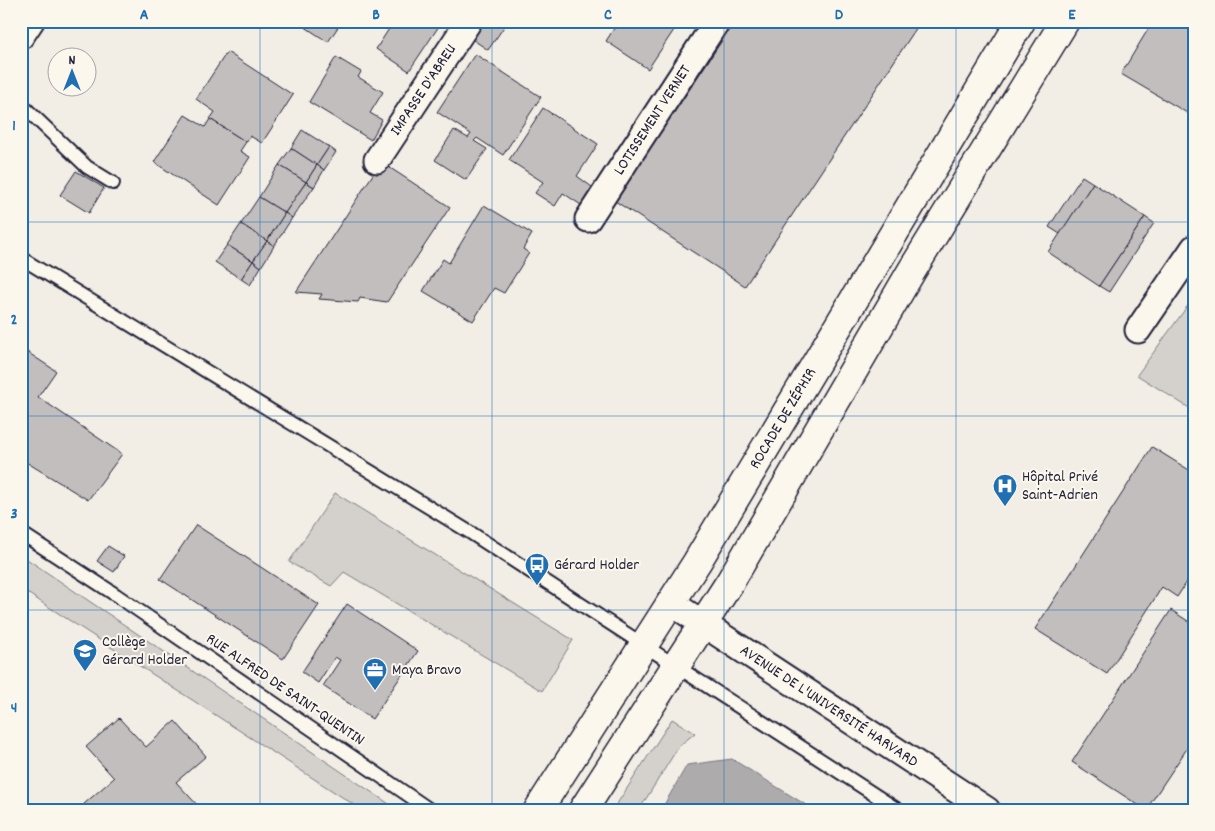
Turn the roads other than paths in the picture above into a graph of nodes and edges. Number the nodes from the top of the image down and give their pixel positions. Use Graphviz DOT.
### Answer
graph roads {
  1 [pos="31,21"];
  2 [pos="469,21"];
  3 [pos="717,21"];
  4 [pos="1021,21"];
  5 [pos="1065,21"];
  6 [pos="21,36"];
  7 [pos="21,104"];
  8 [pos="377,160"];
  9 [pos="113,182"];
  10 [pos="588,219"];
  11 [pos="1194,248"];
  12 [pos="21,258"];
  13 [pos="1138,330"];
  14 [pos="21,533"];
  15 [pos="670,602"];
  16 [pos="703,623"];
  17 [pos="645,644"];
  18 [pos="676,665"];
  19 [pos="430,810"];
  20 [pos="538,810"];
  21 [pos="584,810"];
  22 [pos="898,810"];
  23 [pos="987,810"];
  1 -- 6 [label="street"];
  2 -- 8 [label="street, IMPASSE D'ABREU"];
  3 -- 10 [label="street, LOTISSEMENT VERNET"];
  4 -- 15 [label="main road, ROCADE DE ZÉPHIR"];
  5 -- 16 [label="main road"];
  7 -- 9 [label="lane"];
  11 -- 13 [label="street"];
  12 -- 17 [label="lane"];
  14 -- 19 [label="lane, RUE ALFRED DE SAINT-QUENTIN"];
  15 -- 16 [label="street, AVENUE DE L'UNIVERSITÉ HARVARD"];
  15 -- 17 [label="main road, ROCADE DE ZÉPHIR"];
  16 -- 18 [label="main road"];
  16 -- 23 [label="street, AVENUE DE L'UNIVERSITÉ HARVARD"];
  17 -- 18 [label="lane"];
  17 -- 20 [label="main road, ROCADE DE ZÉPHIR"];
  18 -- 21 [label="main road"];
  18 -- 22 [label="lane"];
}
